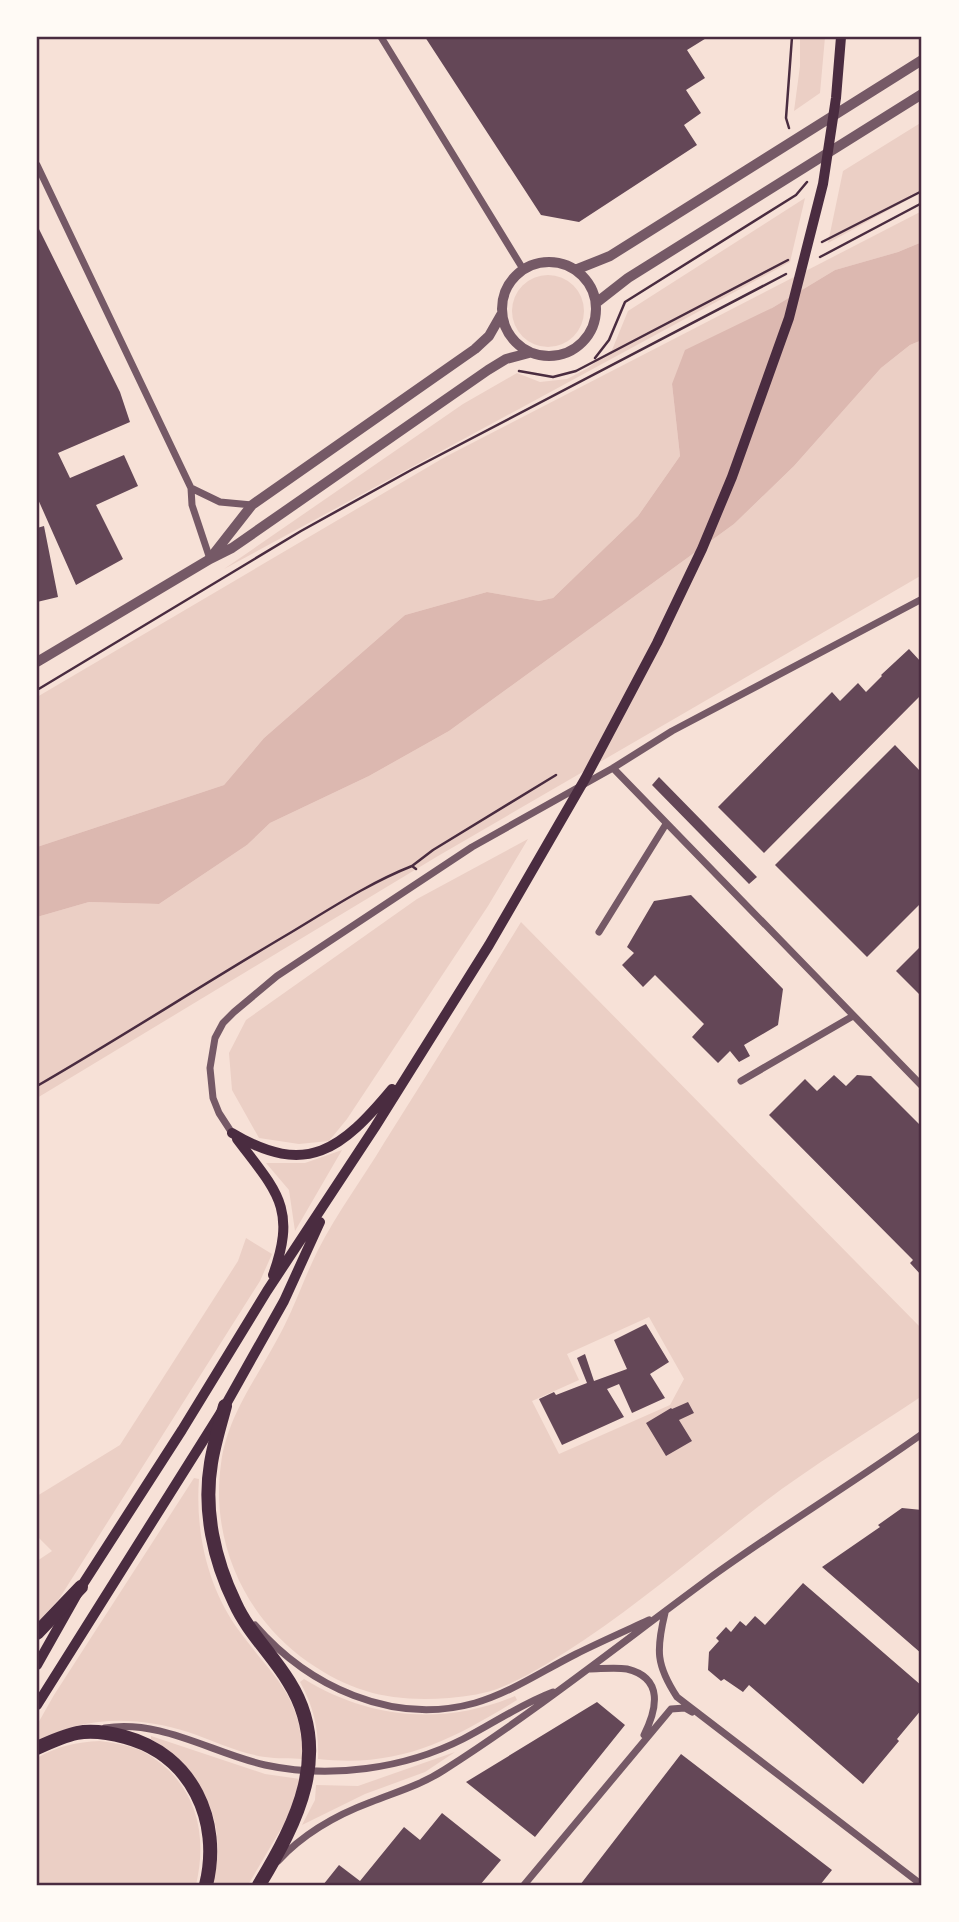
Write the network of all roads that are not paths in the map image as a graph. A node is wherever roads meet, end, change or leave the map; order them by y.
1 (381, 37) edge
2 (841, 37) edge
3 (922, 60) edge
4 (922, 94) edge
5 (37, 165) edge
6 (523, 269) junction
7 (575, 270) junction
8 (596, 303) junction
9 (501, 315) junction
10 (529, 353) junction
11 (191, 488) junction
12 (252, 505) junction
13 (210, 559) junction
14 (922, 599) edge
15 (37, 662) edge
16 (613, 768) junction
17 (666, 824) junction
18 (599, 932) dead end
19 (853, 1016) junction
20 (416, 1061) junction
21 (741, 1081) dead end
22 (922, 1086) edge
23 (232, 1133) junction
24 (334, 1192) junction
25 (267, 1291) junction
26 (225, 1406) junction
27 (921, 1436) edge
28 (225, 1581) junction
29 (81, 1587) junction
30 (665, 1612) junction
31 (37, 1633) edge
32 (37, 1665) edge
33 (587, 1670) junction
34 (560, 1689) junction
35 (37, 1705) edge
36 (702, 1716) junction
37 (80, 1732) junction
38 (641, 1742) junction
39 (37, 1748) edge
40 (260, 1883) edge
41 (205, 1885) edge
42 (524, 1885) edge
43 (922, 1885) edge

1 - 6 street
2 - 20 main road
3 - 7 street
4 - 8 street
5 - 11 street
6 - 7 street
6 - 9 street
7 - 8 street
8 - 10 street
9 - 10 street
9 - 12 street
10 - 13 street
11 - 12 street
11 - 13 street
12 - 13 street
13 - 15 street
14 - 16 street
16 - 17 street
16 - 23 street
17 - 18 street
17 - 19 street
19 - 21 street
19 - 22 street
20 - 23 main road
20 - 24 main road
23 - 25 main road
24 - 25 main road
24 - 26 main road
25 - 29 main road
26 - 28 highway
26 - 35 main road
27 - 30 street
28 - 30 street
28 - 40 highway
29 - 31 highway
29 - 32 main road
30 - 33 street
30 - 36 street
33 - 34 street
33 - 38 street
34 - 37 street
34 - 40 street
36 - 38 street
36 - 43 street
37 - 39 highway
37 - 41 highway
38 - 42 street

